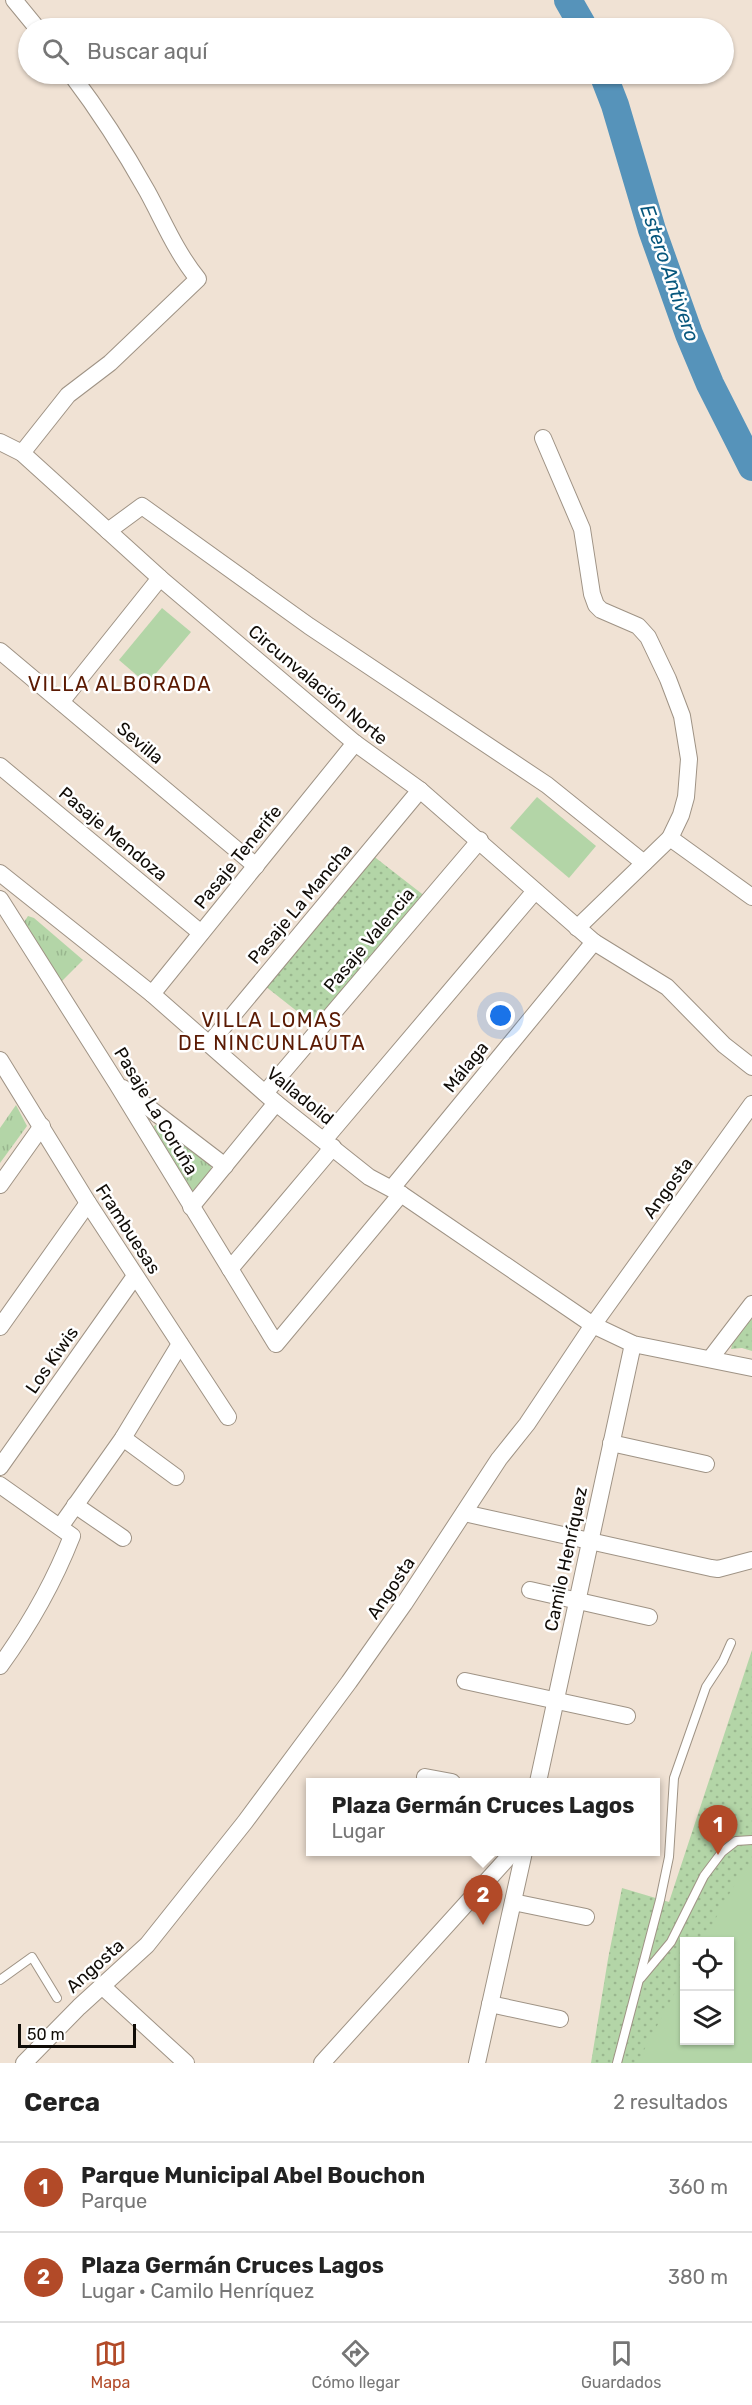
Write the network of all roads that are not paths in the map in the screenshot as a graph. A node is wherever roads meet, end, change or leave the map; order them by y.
1 (14, 0) edge
2 (29, 18) edge
3 (78, 84) edge
4 (543, 438) dead end
5 (0, 442) edge
6 (22, 453) junction
7 (108, 531) junction
8 (160, 578) junction
9 (0, 651) edge
10 (61, 702) junction
11 (354, 743) junction
12 (0, 766) edge
13 (420, 790) junction
14 (670, 838) junction
15 (480, 840) junction
16 (644, 863) junction
17 (256, 866) junction
18 (0, 873) edge
19 (535, 891) junction
20 (752, 897) edge
21 (0, 899) edge
22 (577, 928) junction
23 (201, 933) junction
24 (594, 942) junction
25 (152, 994) junction
26 (209, 1044) junction
27 (0, 1060) edge
28 (752, 1067) edge
29 (117, 1084) junction
30 (271, 1098) junction
31 (752, 1104) edge
32 (42, 1126) junction
33 (328, 1144) junction
34 (225, 1166) junction
35 (1, 1181) edge
36 (396, 1191) junction
37 (88, 1203) junction
38 (191, 1207) junction
39 (230, 1269) junction
40 (135, 1276) junction
41 (752, 1304) edge
42 (593, 1325) junction
43 (0, 1327) edge
44 (180, 1344) junction
45 (276, 1344) joint
46 (633, 1344) junction
47 (710, 1359) junction
48 (752, 1368) edge
49 (228, 1417) dead end
50 (123, 1438) junction
51 (611, 1443) junction
52 (706, 1464) dead end
53 (0, 1467) edge
54 (176, 1476) dead end
55 (2, 1490) edge
56 (75, 1505) junction
57 (464, 1513) junction
58 (66, 1532) junction
59 (123, 1538) dead end
60 (590, 1541) junction
61 (752, 1560) edge
62 (530, 1590) dead end
63 (577, 1601) junction
64 (649, 1617) dead end
65 (731, 1642) dead end
66 (0, 1666) edge
67 (465, 1681) dead end
68 (555, 1701) junction
69 (627, 1716) dead end
70 (425, 1777) dead end
71 (430, 1778) edge
72 (539, 1778) edge
73 (752, 1840) edge
74 (508, 1856) edge
75 (523, 1856) edge
76 (513, 1902) junction
77 (586, 1917) dead end
78 (0, 1980) edge
79 (639, 1981) junction
80 (102, 1986) junction
81 (57, 1998) dead end
82 (490, 2004) junction
83 (560, 2019) dead end
84 (24, 2063) edge
85 (186, 2063) edge
86 (322, 2063) edge
87 (477, 2063) edge
88 (617, 2063) edge

1 - 2 street
3 - 6 street
4 - 14 street
5 - 6 street, Circunvalación Norte
6 - 7 street, Circunvalación Norte
7 - 8 street, Circunvalación Norte
7 - 16 street
8 - 10 street
8 - 11 street, Circunvalación Norte
9 - 10 street, Sevilla
10 - 17 street, Sevilla
11 - 13 street, Circunvalación Norte
11 - 17 street, Pasaje Tenerife
12 - 23 street, Pasaje Mendoza
13 - 15 street, Circunvalación Norte
13 - 26 street, Pasaje La Mancha
14 - 16 street
14 - 20 street
15 - 19 street, Circunvalación Norte
15 - 30 street, Pasaje Valencia
16 - 22 street
17 - 23 street, Pasaje Tenerife
18 - 25 street, Valladolid
19 - 22 street, Circunvalación Norte
19 - 33 street
21 - 29 street, Pasaje La Coruña
22 - 24 street, Circunvalación Norte
23 - 25 street, Pasaje Tenerife
24 - 28 street, Circunvalación Norte
24 - 36 street, Málaga
25 - 26 street, Valladolid
26 - 30 street, Valladolid
27 - 32 street, Frambuesas
29 - 34 street
29 - 38 street, Pasaje La Coruña
30 - 33 street, Valladolid
30 - 34 street, Pasaje Valencia
31 - 42 street, Angosta
32 - 35 street
32 - 37 street, Frambuesas
33 - 36 street, Valladolid
33 - 39 street
34 - 38 street, Pasaje Valencia
36 - 42 street, Valladolid
36 - 45 street, Málaga
37 - 40 street, Frambuesas
37 - 43 street
38 - 39 street, Pasaje La Coruña
39 - 45 street, Pasaje La Coruña
40 - 44 street, Frambuesas
40 - 53 street, Los Kiwis
41 - 47 street
42 - 46 street, Valladolid
42 - 57 street, Angosta
44 - 49 street, Frambuesas
44 - 50 street
46 - 47 street, Valladolid
46 - 51 street, Camilo Henríquez
47 - 48 street, Valladolid
50 - 54 street
50 - 56 street
51 - 52 street
51 - 60 street, Camilo Henríquez
55 - 58 street
56 - 58 street
56 - 59 street
57 - 60 street
57 - 80 street, Angosta
58 - 66 street
60 - 61 street
60 - 63 street, Camilo Henríquez
62 - 63 street
63 - 64 street
63 - 68 street, Camilo Henríquez
65 - 79 lane
67 - 68 street
68 - 69 street
68 - 72 street, Camilo Henríquez
70 - 71 street
73 - 79 lane
74 - 86 street
75 - 76 street
76 - 77 street
76 - 82 street
78 - 81 lane
79 - 88 lane
80 - 84 street, Angosta
80 - 85 street
82 - 83 street
82 - 87 street

